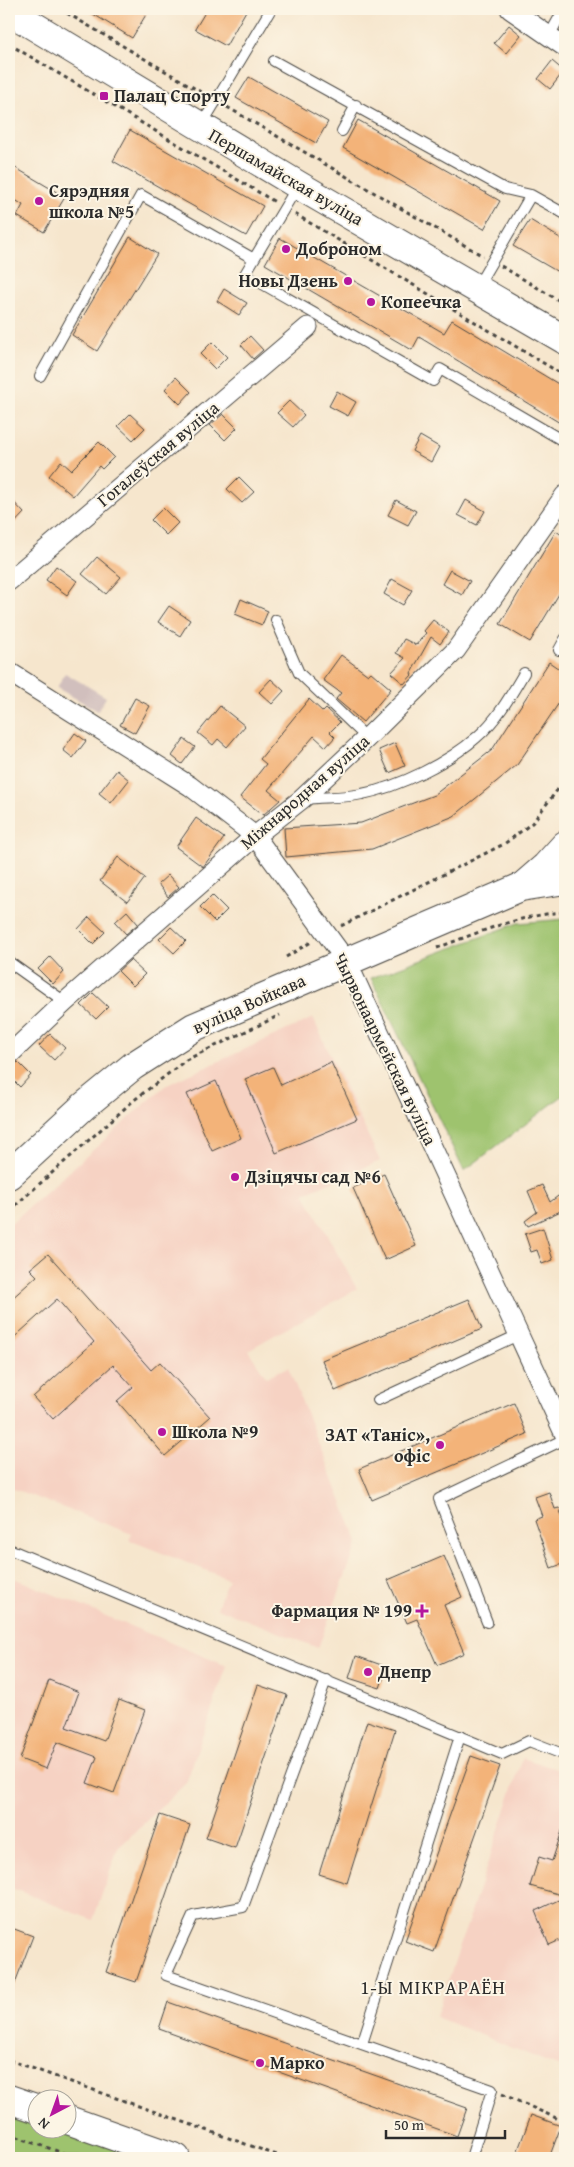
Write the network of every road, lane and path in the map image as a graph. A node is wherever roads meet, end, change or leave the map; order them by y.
1 (60, 9) edge
2 (271, 9) edge
3 (510, 9) edge
4 (564, 9) edge
5 (9, 11) edge
6 (549, 36) junction
7 (9, 44) edge
8 (565, 47) edge
9 (274, 62) dead end
10 (216, 100) junction
11 (356, 106) junction
12 (200, 127) junction
13 (342, 131) dead end
14 (531, 195) junction
15 (291, 196) junction
16 (565, 214) edge
17 (254, 259) junction
18 (492, 261) junction
19 (477, 287) junction
20 (565, 304) edge
21 (308, 327) dead end
22 (565, 340) edge
23 (40, 376) dead end
24 (565, 376) edge
25 (565, 442) edge
26 (565, 497) edge
27 (9, 581) edge
28 (276, 620) dead end
29 (565, 639) edge
30 (558, 650) dead end
31 (9, 672) edge
32 (524, 673) dead end
33 (367, 738) junction
34 (565, 780) edge
35 (302, 799) junction
36 (255, 836) junction
37 (565, 845) edge
38 (565, 880) edge
39 (521, 887) junction
40 (565, 912) edge
41 (326, 933) junction
42 (434, 949) dead end
43 (286, 957) dead end
44 (9, 962) edge
45 (347, 962) junction
46 (65, 1002) junction
47 (289, 1011) dead end
48 (9, 1055) edge
49 (9, 1175) edge
50 (9, 1211) edge
51 (518, 1336) junction
52 (378, 1400) dead end
53 (565, 1435) edge
54 (565, 1439) edge
55 (9, 1549) edge
56 (487, 1622) dead end
57 (326, 1680) junction
58 (460, 1736) junction
59 (565, 1755) edge
60 (362, 2044) junction
61 (9, 2060) edge
62 (492, 2090) junction
63 (9, 2099) edge
64 (28, 2106) edge
65 (565, 2122) edge
66 (78, 2124) edge
67 (9, 2134) edge
68 (77, 2158) edge
69 (176, 2158) edge
70 (285, 2158) edge
71 (471, 2158) edge

1 - 10 path
2 - 10 lane
3 - 6 street
4 - 6 lane
5 - 12 main road, Першамайская вуліца
6 - 8 street
7 - 15 path
9 - 11 lane
10 - 12 lane
10 - 18 path
11 - 13 lane
11 - 14 lane
12 - 15 main road, Першамайская вуліца
14 - 16 lane
14 - 18 lane
15 - 17 lane
15 - 19 main road, Першамайская вуліца
15 - 24 path
17 - 23 lane
17 - 25 lane
18 - 19 lane
18 - 20 path
19 - 22 main road, Першамайская вуліца
21 - 27 street, Гогалеўская вуліца
26 - 33 street, Міжнародная вуліца
28 - 33 lane
29 - 30 lane
31 - 36 street, Чырвонаармейская вуліца
32 - 35 lane
33 - 35 street, Міжнародная вуліца
34 - 41 path
35 - 36 street, Міжнародная вуліца
36 - 41 street, Чырвонаармейская вуліца
36 - 46 street, Міжнародная вуліца
37 - 39 main road, вуліца Войкава
38 - 39 main road, вуліца Войкава
39 - 45 main road, вуліца Войкава
40 - 42 path
41 - 43 path
41 - 45 street, Чырвонаармейская вуліца
44 - 46 lane
45 - 49 main road, вуліца Войкава
45 - 51 street, Чырвонаармейская вуліца
46 - 48 street, Міжнародная вуліца
47 - 50 path
51 - 52 lane
51 - 53 street, Чырвонаармейская вуліца
54 - 56 lane
55 - 57 lane
57 - 58 lane
57 - 60 lane
58 - 59 lane
58 - 60 lane
60 - 62 lane
61 - 70 path
62 - 65 path
62 - 71 lane
63 - 64 main road
66 - 69 main road
67 - 68 path

